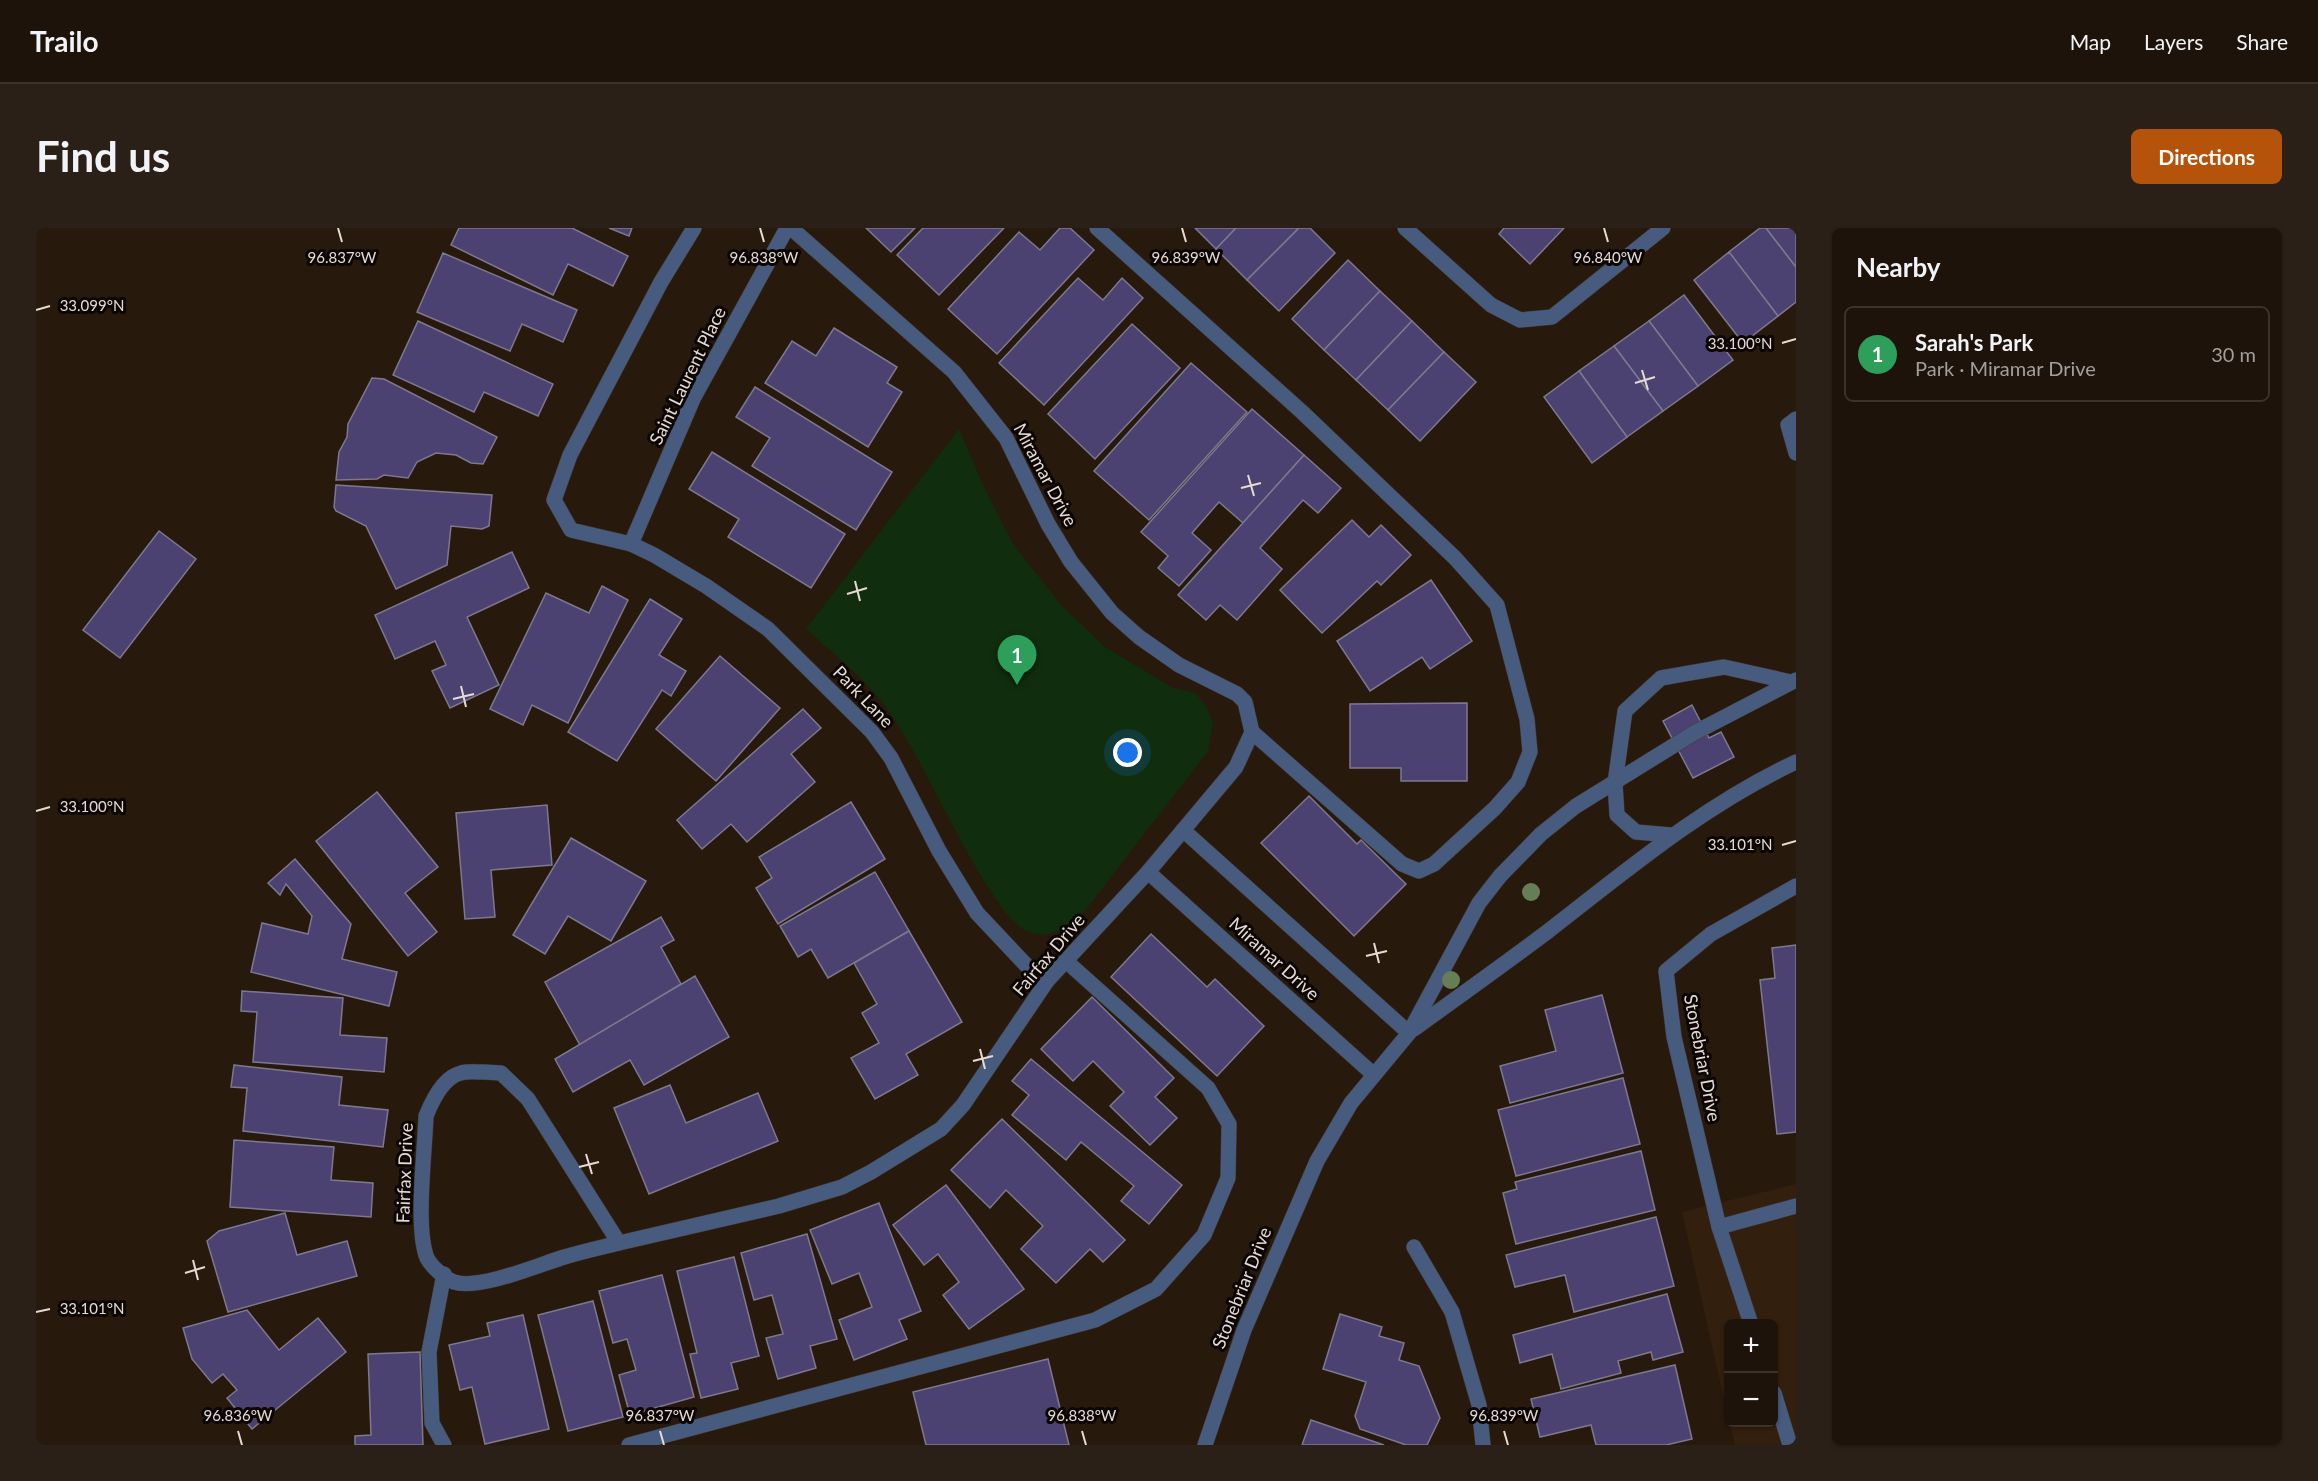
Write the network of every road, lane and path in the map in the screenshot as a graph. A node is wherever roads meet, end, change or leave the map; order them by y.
1 (694, 228) edge
2 (789, 228) edge
3 (1097, 228) edge
4 (1405, 228) edge
5 (1663, 228) edge
6 (1796, 419) edge
7 (1796, 453) edge
8 (631, 544) junction
9 (1793, 681) edge
10 (1252, 732) junction
11 (1796, 762) edge
12 (1615, 783) junction
13 (1183, 830) junction
14 (1671, 835) junction
15 (1148, 872) junction
16 (1796, 886) edge
17 (1065, 961) junction
18 (1047, 981) junction
19 (1409, 1033) junction
20 (1374, 1075) junction
21 (1796, 1206) edge
22 (1719, 1227) junction
23 (619, 1243) junction
24 (1414, 1248) dead end
25 (444, 1274) junction
26 (1750, 1319) edge
27 (1778, 1408) edge
28 (444, 1445) edge
29 (629, 1445) edge
30 (1205, 1445) edge
31 (1483, 1445) edge
32 (1790, 1445) edge

1 - 8 street, Park Lane
2 - 8 street, Saint Laurent Place
2 - 10 street, Miramar Drive
3 - 10 street
4 - 5 street
6 - 7 street
8 - 18 street, Park Lane
9 - 12 street, Stonebriar Drive
9 - 12 street, Stonebriar Drive
10 - 13 street, Fairfax Drive
11 - 14 street, Stonebriar Drive
12 - 14 street, Stonebriar Drive
12 - 19 street, Stonebriar Drive
13 - 15 street, Fairfax Drive
13 - 19 street, Miramar Drive
14 - 19 street, Stonebriar Drive
15 - 17 street, Fairfax Drive
15 - 20 street, Miramar Drive
16 - 22 street, Stonebriar Drive
17 - 18 street, Fairfax Drive
17 - 29 street
18 - 23 street, Fairfax Drive
19 - 20 street, Stonebriar Drive
20 - 30 street, Stonebriar Drive
21 - 22 street
22 - 26 street
23 - 25 street, Fairfax Drive
23 - 25 street, Fairfax Drive
24 - 31 street
25 - 28 street
27 - 32 street

